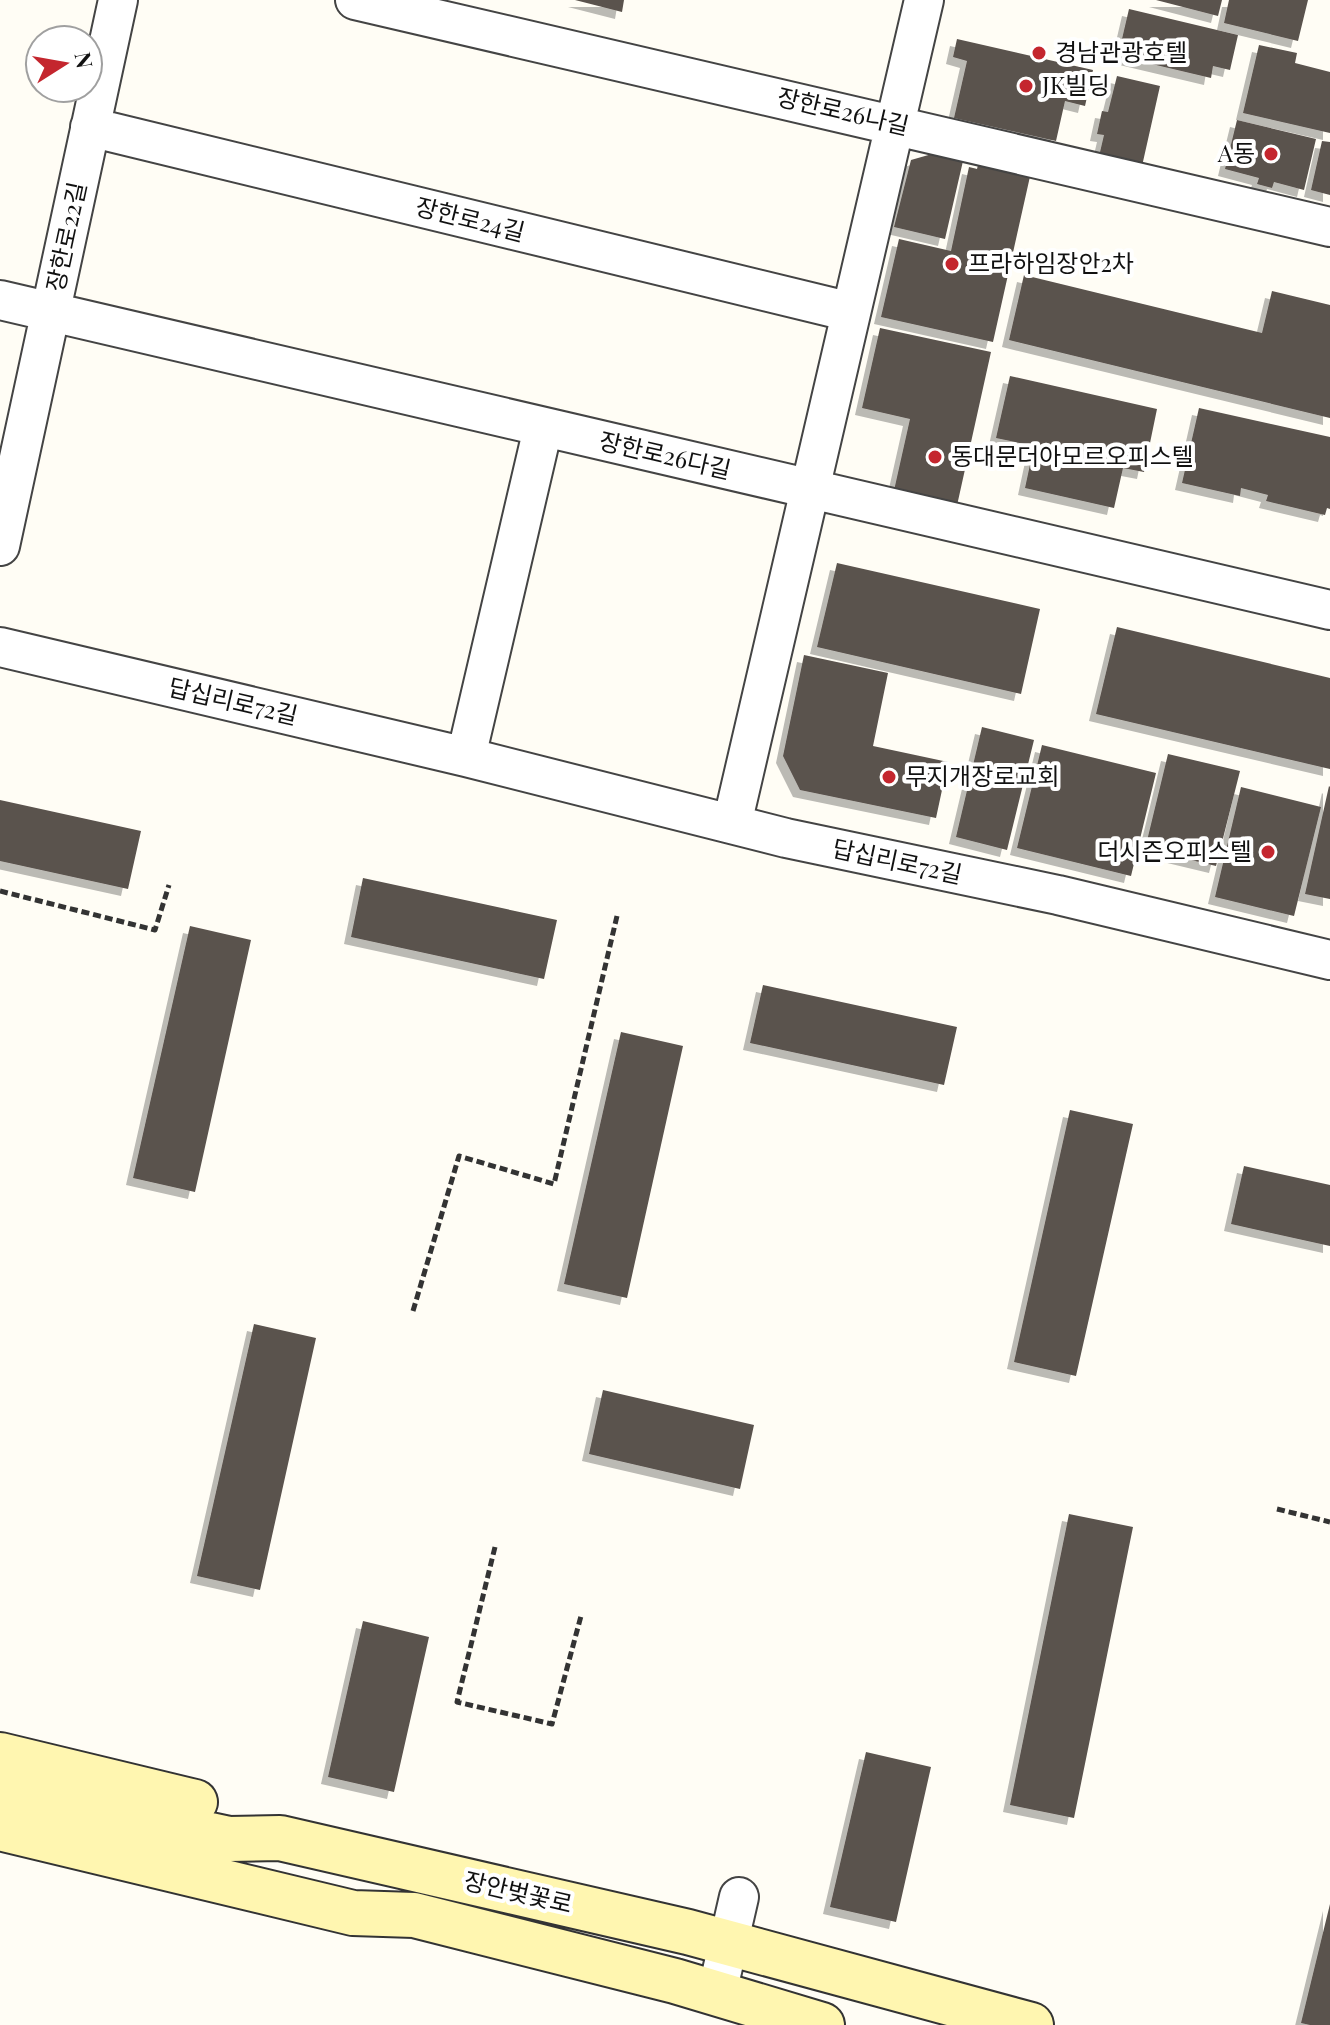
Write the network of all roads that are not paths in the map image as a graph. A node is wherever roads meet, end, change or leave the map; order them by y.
1 (118, 0) edge
2 (355, 0) edge
3 (924, 0) edge
4 (895, 123) junction
5 (90, 127) junction
6 (1330, 227) edge
7 (0, 300) edge
8 (851, 312) junction
9 (52, 313) junction
10 (543, 428) junction
11 (8, 471) edge
12 (810, 490) junction
13 (0, 546) edge
14 (1330, 610) edge
15 (0, 647) edge
16 (466, 757) junction
17 (732, 824) junction
18 (1330, 960) edge
19 (0, 1755) edge
20 (0, 1790) edge
21 (0, 1828) edge
22 (280, 1838) junction
23 (739, 1897) dead end
24 (729, 1943) junction
25 (717, 1993) junction
26 (822, 2025) edge
27 (1031, 2025) edge

1 - 5 street, 장한로22길
2 - 4 street, 장한로26나길
3 - 4 street
4 - 6 street, 장한로26나길
4 - 8 street
5 - 8 street, 장한로24길
5 - 9 street, 장한로22길
7 - 9 street, 장한로26다길
8 - 12 street
9 - 10 street, 장한로26다길
9 - 11 street, 장한로22길
10 - 12 street, 장한로26다길
10 - 16 street
11 - 13 street, 장한로22길
12 - 14 street, 장한로26다길
12 - 17 street
15 - 16 street, 답십리로72길
16 - 17 street, 답십리로72길
17 - 18 street, 답십리로72길
19 - 22 street
20 - 22 street, 장안벚꽃로
21 - 25 street, 장안벚꽃로
22 - 24 street, 장안벚꽃로
23 - 24 street
24 - 25 street
24 - 27 street, 장안벚꽃로
25 - 26 street, 장안벚꽃로

